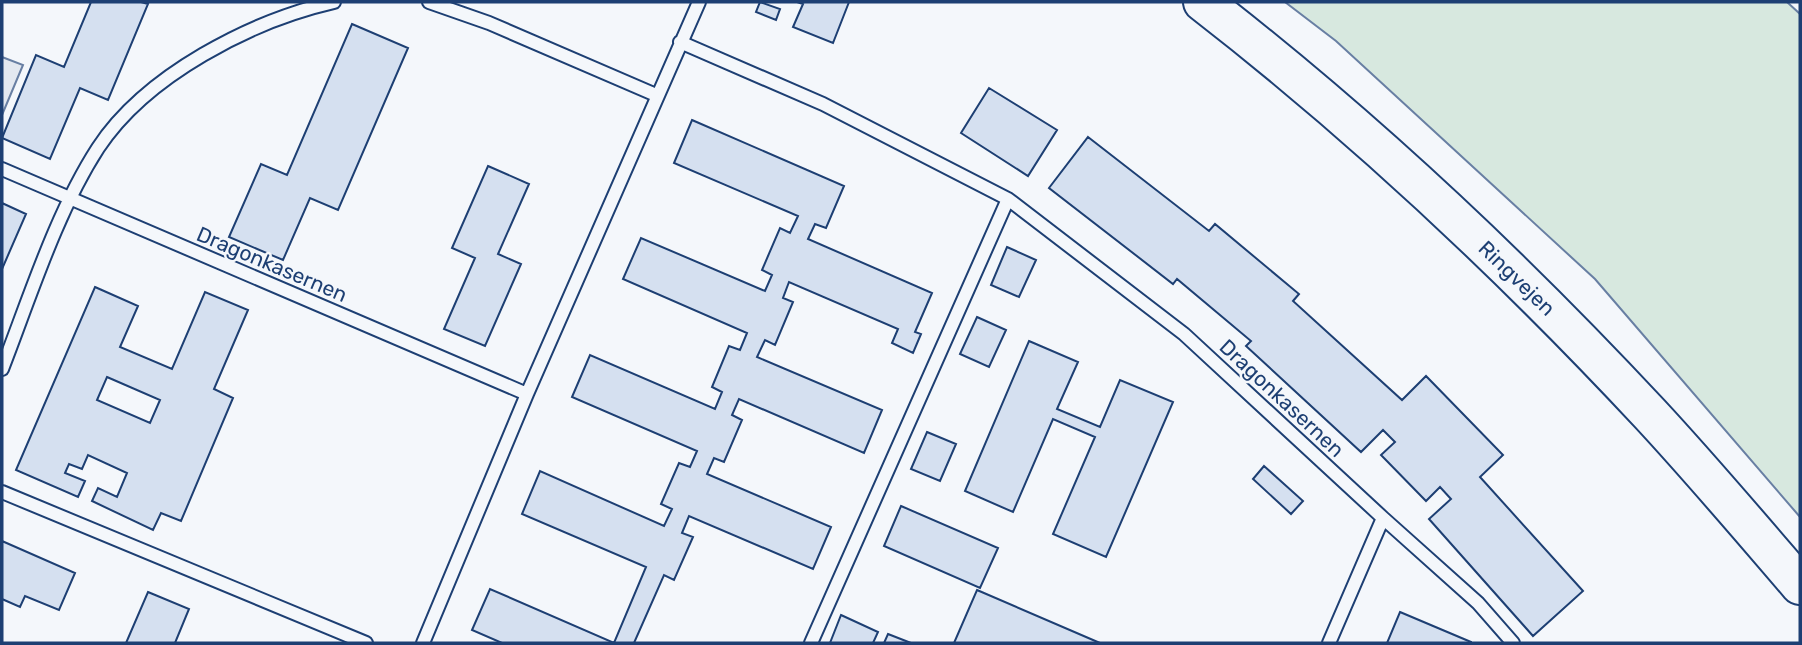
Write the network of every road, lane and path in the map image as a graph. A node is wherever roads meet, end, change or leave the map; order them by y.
1 (334, 2) edge
2 (429, 2) edge
3 (699, 2) edge
4 (1203, 2) edge
5 (680, 42) junction
6 (656, 95) junction
7 (2, 169) edge
8 (69, 199) junction
9 (1008, 199) junction
10 (2, 369) edge
11 (527, 394) junction
12 (2, 492) edge
13 (1383, 519) junction
14 (1800, 585) edge
15 (366, 643) edge
16 (423, 643) edge
17 (811, 643) edge
18 (1329, 643) edge
19 (1513, 643) edge

1 - 8 lane
2 - 6 lane
3 - 5 lane
4 - 14 main road, Ringvejen
5 - 6 lane
5 - 9 lane, Dragonkasernen
6 - 11 lane
7 - 8 lane, Dragonkasernen
8 - 10 lane
8 - 11 lane, Dragonkasernen
9 - 13 lane, Dragonkasernen
9 - 17 lane
11 - 16 lane
12 - 15 lane
13 - 18 lane
13 - 19 lane, Dragonkasernen

